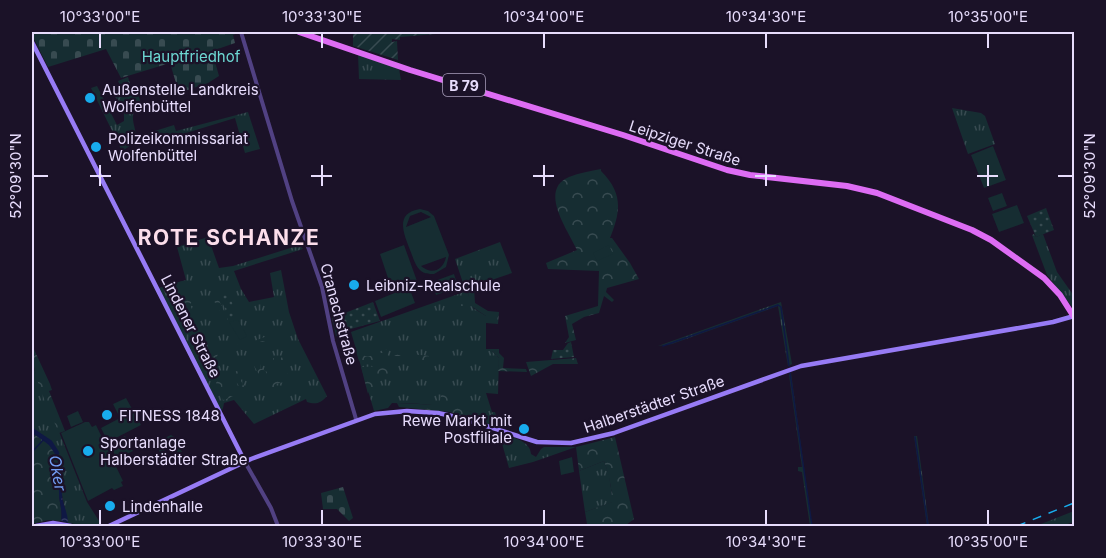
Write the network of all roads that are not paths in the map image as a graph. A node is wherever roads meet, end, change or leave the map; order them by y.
1 (241, 32) edge
2 (299, 32) edge
3 (32, 42) edge
4 (1074, 316) edge
5 (356, 419) junction
6 (245, 462) junction
7 (36, 526) edge
8 (71, 526) edge
9 (109, 526) edge
10 (278, 526) edge

1 - 5 street, Cranachstraße
2 - 4 main road, Leipziger Straße / B 79
3 - 6 main road, Lindener Straße
4 - 5 main road, Halberstädter Straße
5 - 6 main road, Halberstädter Straße
6 - 9 main road, Halberstädter Straße
6 - 10 street
7 - 8 main road

